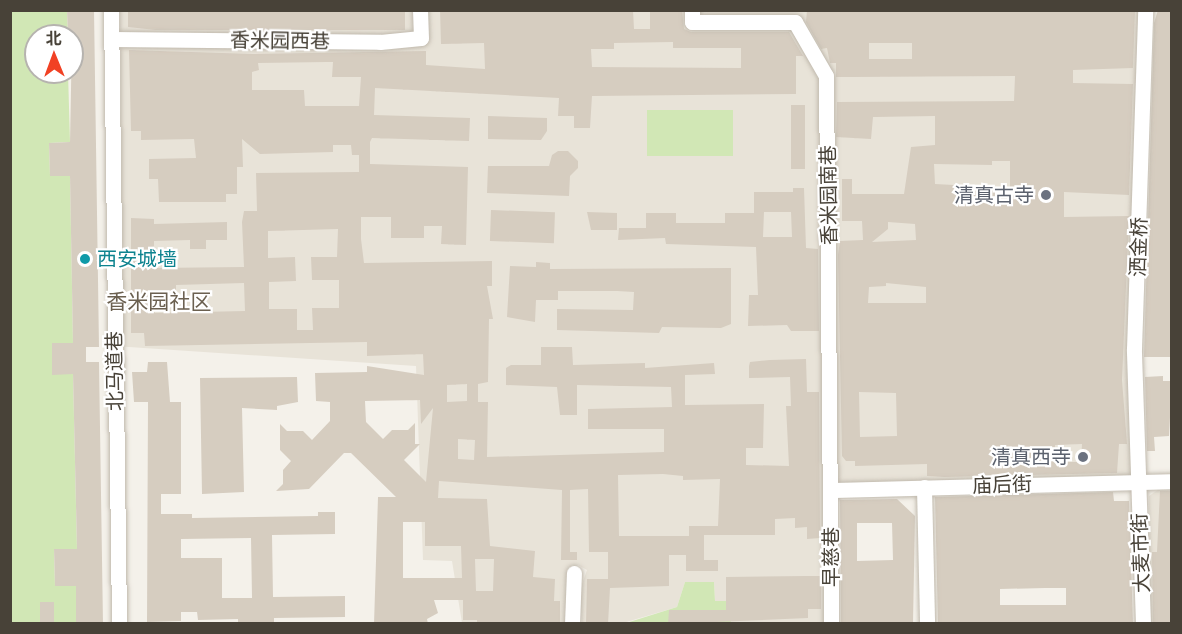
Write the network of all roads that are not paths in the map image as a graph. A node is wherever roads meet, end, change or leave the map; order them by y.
1 (111, 10) edge
2 (420, 10) edge
3 (692, 10) edge
4 (1145, 10) edge
5 (112, 39) junction
6 (1172, 481) edge
7 (1138, 483) junction
8 (924, 488) junction
9 (832, 490) junction
10 (574, 573) dead end
11 (119, 624) edge
12 (572, 624) edge
13 (831, 624) edge
14 (927, 624) edge
15 (1143, 624) edge

1 - 5 street, 北马道巷
2 - 5 street, 香米园西巷
3 - 9 street, 香米园南巷
4 - 7 street, 洒金桥
5 - 11 street, 北马道巷
6 - 7 street, 庙后街
7 - 8 street, 庙后街
7 - 15 street, 大麦市街
8 - 9 street, 庙后街
8 - 14 street
9 - 13 street, 早慈巷
10 - 12 street

